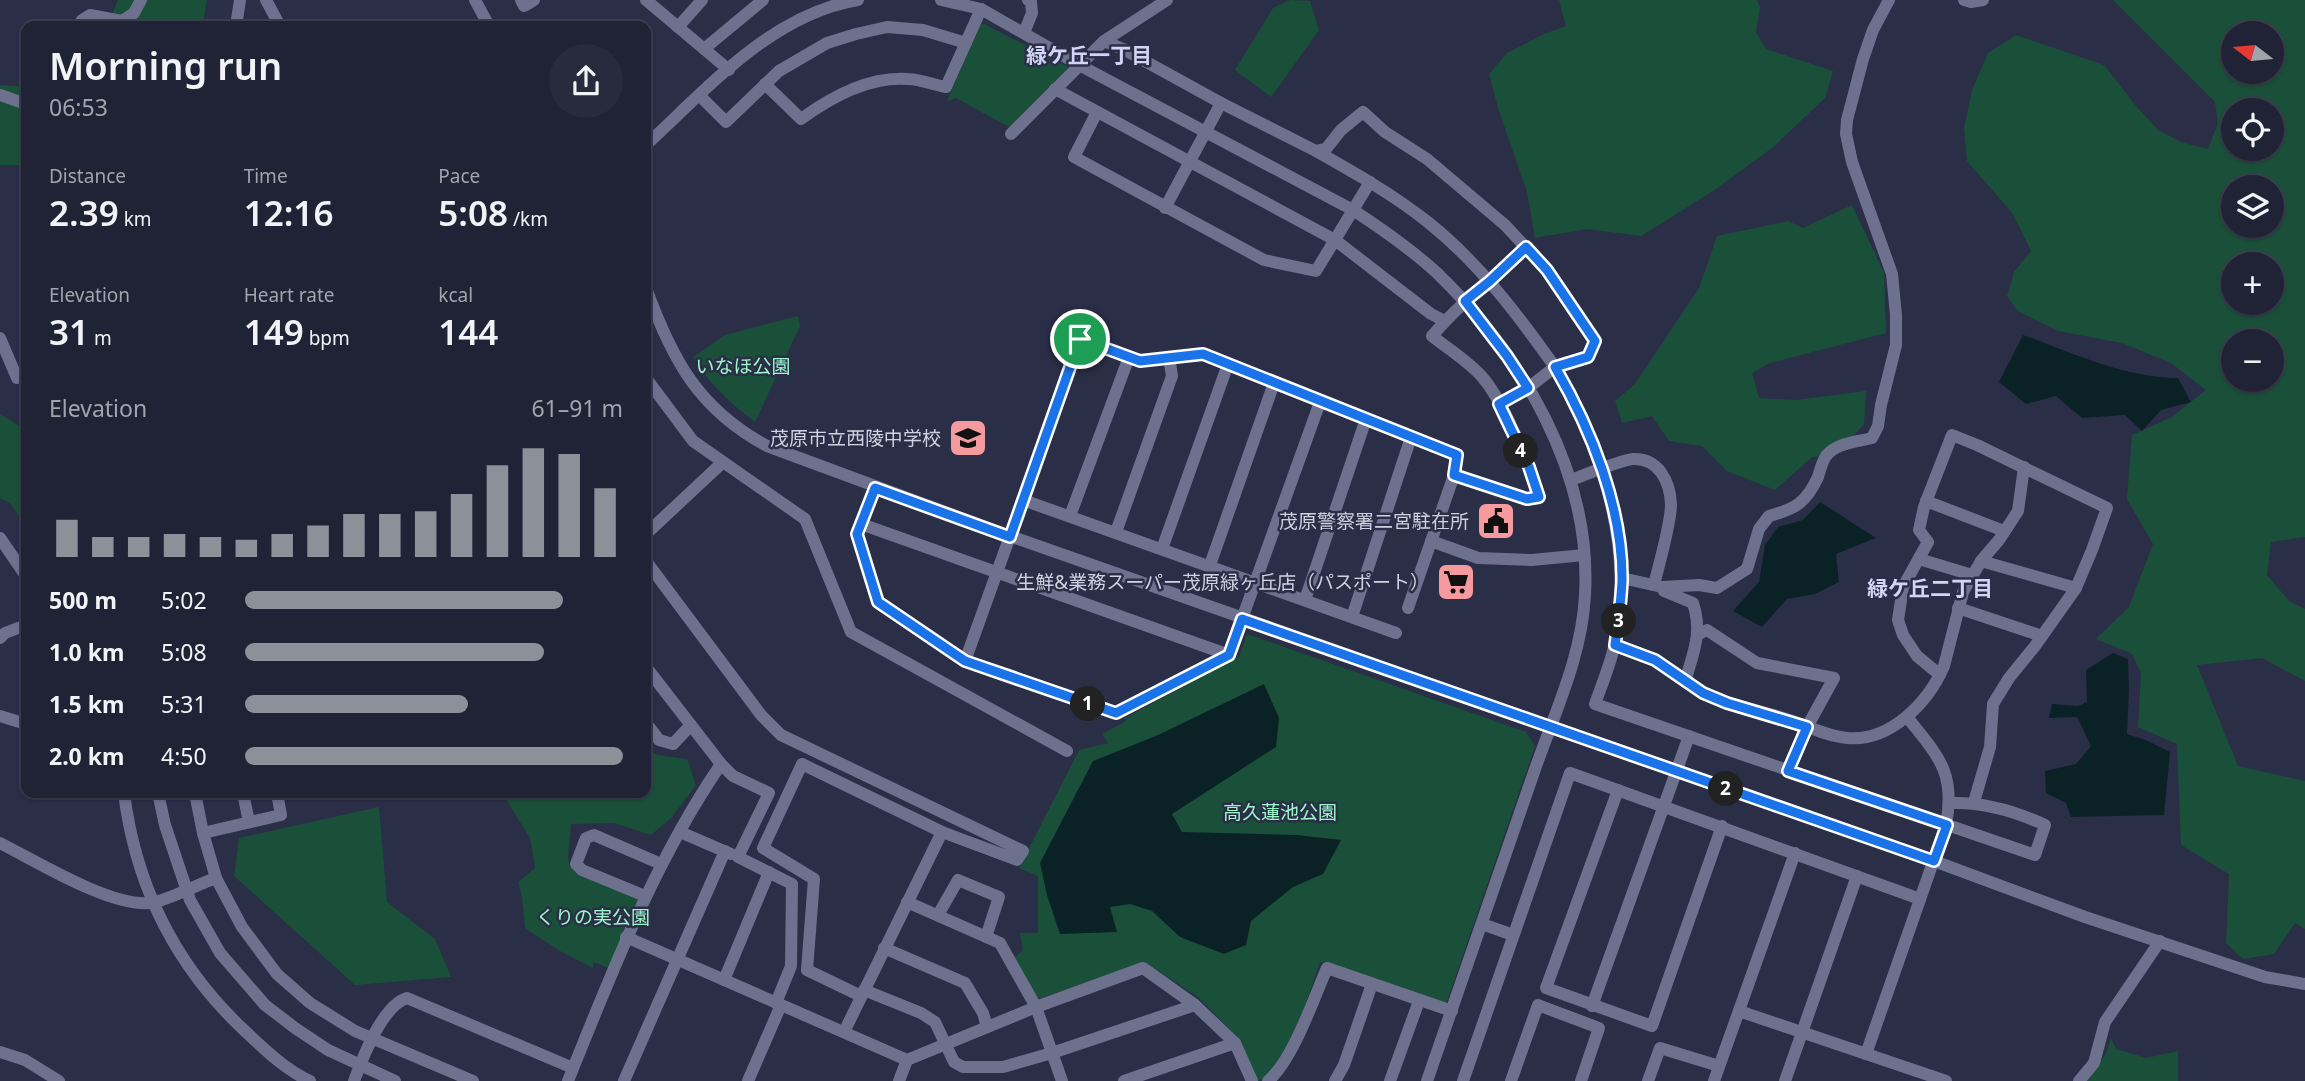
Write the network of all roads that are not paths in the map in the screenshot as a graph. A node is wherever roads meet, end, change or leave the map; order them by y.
1 (141, 0) edge
2 (240, 0) edge
3 (266, 0) edge
4 (475, 0) edge
5 (521, 0) edge
6 (534, 0) edge
7 (646, 0) edge
8 (702, 0) edge
9 (763, 0) edge
10 (859, 0) edge
11 (941, 0) edge
12 (1028, 0) edge
13 (1167, 0) edge
14 (1889, 0) edge
15 (1965, 0) edge
16 (1983, 0) edge
17 (981, 9) junction
18 (82, 21) edge
19 (122, 21) edge
20 (122, 21) edge
21 (237, 21) edge
22 (278, 21) edge
23 (486, 21) edge
24 (678, 27) junction
25 (1024, 33) junction
26 (1104, 41) junction
27 (966, 43) junction
28 (704, 49) junction
29 (1081, 66) junction
30 (729, 70) junction
31 (765, 84) junction
32 (1055, 89) junction
33 (0, 95) edge
34 (700, 96) junction
35 (21, 102) edge
36 (1221, 103) junction
37 (1097, 112) junction
38 (1205, 132) junction
39 (1011, 134) dead end
40 (651, 140) edge
41 (1316, 150) junction
42 (1190, 162) junction
43 (1370, 182) junction
44 (1165, 208) junction
45 (1353, 210) junction
46 (1335, 240) junction
47 (1526, 247) junction
48 (1490, 281) junction
49 (651, 301) edge
50 (1465, 301) junction
51 (1445, 321) junction
52 (0, 338) edge
53 (1129, 356) junction
54 (1168, 357) junction
55 (1228, 364) junction
56 (1555, 367) junction
57 (21, 377) edge
58 (1274, 383) junction
59 (651, 386) edge
60 (1528, 388) junction
61 (1320, 401) junction
62 (1499, 404) junction
63 (1366, 419) junction
64 (1411, 437) junction
65 (723, 462) junction
66 (2024, 467) junction
67 (1602, 470) junction
68 (1454, 475) junction
69 (1571, 480) junction
70 (875, 488) junction
71 (1023, 500) junction
72 (1926, 501) junction
73 (1070, 516) junction
74 (861, 524) junction
75 (651, 529) edge
76 (2004, 531) junction
77 (1116, 532) junction
78 (1010, 537) junction
79 (0, 538) edge
80 (1431, 541) junction
81 (1162, 549) junction
82 (1584, 555) junction
83 (1919, 559) junction
84 (1981, 561) junction
85 (1210, 565) junction
86 (651, 568) edge
87 (21, 569) edge
88 (996, 572) junction
89 (1972, 575) junction
90 (1622, 578) junction
91 (1254, 583) junction
92 (1658, 586) junction
93 (2076, 588) junction
94 (1305, 600) junction
95 (1408, 608) dead end
96 (1958, 608) junction
97 (1352, 617) junction
98 (1242, 619) junction
99 (21, 627) edge
100 (1396, 633) dead end
101 (1697, 635) junction
102 (2042, 636) junction
103 (0, 638) edge
104 (1615, 645) junction
105 (1229, 655) junction
106 (965, 661) junction
107 (651, 673) edge
108 (1940, 675) junction
109 (1685, 682) junction
110 (0, 716) edge
111 (1907, 717) junction
112 (21, 722) edge
113 (691, 725) junction
114 (1550, 727) junction
115 (1807, 727) junction
116 (651, 730) edge
117 (1689, 736) junction
118 (1067, 751) dead end
119 (721, 764) junction
120 (1788, 771) junction
121 (1676, 772) junction
122 (1618, 790) junction
123 (125, 798) edge
124 (159, 798) edge
125 (196, 798) edge
126 (244, 798) edge
127 (278, 798) edge
128 (1973, 802) junction
129 (1951, 803) junction
130 (1664, 807) junction
131 (248, 822) junction
132 (1947, 825) junction
133 (1722, 826) junction
134 (203, 832) junction
135 (680, 832) junction
136 (943, 832) junction
137 (0, 843) edge
138 (725, 851) junction
139 (1795, 853) junction
140 (738, 856) junction
141 (1934, 861) junction
142 (661, 864) junction
143 (769, 872) junction
144 (1857, 876) junction
145 (216, 878) junction
146 (186, 889) junction
147 (645, 896) junction
148 (1920, 899) junction
149 (907, 902) junction
150 (153, 903) junction
151 (937, 915) junction
152 (1482, 924) junction
153 (1513, 935) junction
154 (626, 937) junction
155 (986, 937) junction
156 (2160, 942) junction
157 (884, 948) junction
158 (678, 960) junction
159 (724, 980) junction
160 (1372, 984) junction
161 (2305, 984) edge
162 (863, 993) junction
163 (1419, 1000) junction
164 (778, 1004) junction
165 (1195, 1005) junction
166 (1592, 1006) junction
167 (1036, 1007) junction
168 (1452, 1011) junction
169 (1739, 1011) junction
170 (987, 1027) junction
171 (844, 1032) junction
172 (1801, 1032) junction
173 (371, 1038) junction
174 (1235, 1043) junction
175 (945, 1045) junction
176 (0, 1052) edge
177 (1052, 1053) junction
178 (1866, 1054) junction
179 (906, 1060) junction
180 (360, 1066) junction
181 (1719, 1066) junction
182 (573, 1068) junction
183 (59, 1081) edge
184 (310, 1081) edge
185 (354, 1081) edge
186 (395, 1081) edge
187 (473, 1081) edge
188 (568, 1081) edge
189 (625, 1081) edge
190 (748, 1081) edge
191 (900, 1081) edge
192 (1062, 1081) edge
193 (1124, 1081) edge
194 (1252, 1081) edge
195 (1268, 1081) edge
196 (1335, 1081) edge
197 (1390, 1081) edge
198 (1427, 1081) edge
199 (1463, 1081) edge
200 (1511, 1081) edge
201 (1581, 1081) edge
202 (1648, 1081) edge
203 (1714, 1081) edge
204 (1785, 1081) edge
205 (1946, 1081) edge
206 (2079, 1081) edge

1 - 20 street
2 - 21 street
3 - 22 street
4 - 23 street
5 - 6 street
7 - 24 street
8 - 24 street
9 - 28 street
10 - 30 street
11 - 17 street
12 - 25 street
13 - 26 street
14 - 92 street
15 - 16 street
17 - 25 street
17 - 27 street
18 - 19 street
24 - 28 street
25 - 29 street
26 - 29 street
26 - 36 street
27 - 31 street
27 - 31 street
28 - 30 street
29 - 32 street
29 - 38 street
30 - 34 street
31 - 34 street
32 - 37 street
32 - 39 street
33 - 35 street
34 - 40 street
36 - 38 street
36 - 41 street
37 - 42 street
37 - 44 street
38 - 42 street
38 - 45 street
41 - 43 street
41 - 47 street
42 - 44 street
42 - 46 street
43 - 45 street
43 - 48 street
44 - 46 street
45 - 46 street
45 - 50 street
46 - 51 street
47 - 48 street
47 - 56 street
48 - 50 street
48 - 56 street
49 - 70 street
50 - 51 street
50 - 60 street
51 - 62 street
52 - 57 street
53 - 54 street
53 - 71 street
53 - 73 street
54 - 55 street
54 - 77 street
55 - 58 street
55 - 81 street
56 - 60 street
56 - 67 street
58 - 61 street
58 - 85 street
59 - 65 street
60 - 62 street
60 - 69 street
61 - 63 street
61 - 91 street
62 - 68 street
63 - 64 street
63 - 94 street
64 - 68 street
64 - 97 street
65 - 75 street
65 - 118 street
66 - 72 street
66 - 76 street
66 - 93 street
67 - 69 street
67 - 90 street
67 - 92 street
68 - 80 street
69 - 82 street
70 - 74 street
70 - 78 street
71 - 73 street
71 - 78 street
72 - 76 street
72 - 83 street
73 - 77 street
74 - 88 street
74 - 106 street
76 - 84 street
77 - 81 street
78 - 88 street
78 - 98 street
79 - 87 street
80 - 82 street
80 - 95 street
81 - 85 street
82 - 114 street
83 - 89 street
83 - 108 street
84 - 89 street
84 - 93 street
85 - 91 street
86 - 136 street
88 - 105 street
88 - 106 street
89 - 96 street
90 - 92 street
90 - 104 street
91 - 94 street
91 - 98 street
92 - 101 street
93 - 102 street
94 - 97 street
96 - 102 street
96 - 108 street
97 - 100 street
98 - 105 street
98 - 114 street
99 - 103 street
101 - 109 street
101 - 115 street
102 - 128 street
104 - 109 street
104 - 117 street
105 - 106 street
107 - 113 street
108 - 111 street
109 - 115 street
110 - 112 street
111 - 115 street
111 - 129 street
113 - 116 street
113 - 119 street
114 - 121 street
114 - 152 street
115 - 120 street
117 - 120 street
117 - 121 street
119 - 135 street
119 - 140 street
120 - 132 street
121 - 130 street
121 - 141 street
122 - 130 street
122 - 153 street
122 - 166 street
123 - 150 street
124 - 146 street
125 - 134 street
126 - 131 street
127 - 131 street
128 - 129 street
128 - 132 street
129 - 132 street
130 - 133 street
130 - 166 street
131 - 134 street
132 - 141 street
133 - 139 street
133 - 166 street
134 - 145 street
135 - 138 street
135 - 142 street
136 - 149 street
136 - 162 street
137 - 150 street
138 - 140 street
138 - 158 street
139 - 144 street
139 - 169 street
140 - 143 street
141 - 148 street
141 - 156 street
142 - 147 street
142 - 147 street
143 - 159 street
143 - 164 street
144 - 148 street
144 - 172 street
145 - 146 street
145 - 173 street
146 - 150 street
146 - 180 street
147 - 154 street
148 - 178 street
149 - 151 street
149 - 157 street
150 - 184 street
151 - 155 street
151 - 155 street
152 - 153 street
152 - 168 street
153 - 199 street
154 - 158 street
154 - 182 street
155 - 167 street
156 - 161 street
156 - 206 street
157 - 162 street
157 - 170 street
158 - 159 street
158 - 189 street
159 - 164 street
160 - 163 street
160 - 195 street
160 - 196 street
162 - 171 street
162 - 175 street
163 - 168 street
163 - 197 street
164 - 171 street
164 - 190 street
165 - 167 street
165 - 174 street
165 - 177 street
167 - 170 street
167 - 177 street
168 - 198 street
169 - 172 street
169 - 181 street
170 - 175 street
171 - 179 street
172 - 178 street
172 - 204 street
173 - 180 street
173 - 182 street
173 - 187 street
174 - 193 street
174 - 194 street
175 - 177 street
175 - 179 street
176 - 183 street
177 - 192 street
178 - 205 street
179 - 191 street
180 - 185 street
180 - 186 street
181 - 202 street
181 - 203 street
182 - 188 street
200 - 201 street

